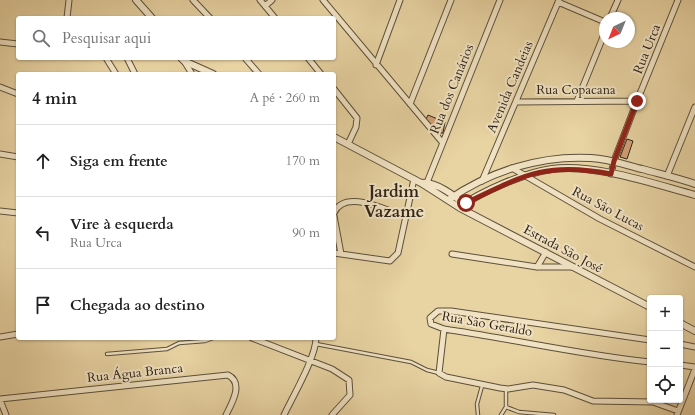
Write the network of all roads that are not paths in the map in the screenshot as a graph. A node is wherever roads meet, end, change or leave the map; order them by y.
1 (68, 0) edge
2 (136, 0) edge
3 (193, 0) edge
4 (260, 0) edge
5 (272, 0) edge
6 (323, 0) edge
7 (400, 0) edge
8 (451, 0) edge
9 (500, 0) edge
10 (618, 0) edge
11 (678, 0) edge
12 (558, 1) edge
13 (265, 6) junction
14 (613, 12) edge
15 (67, 16) edge
16 (150, 16) edge
17 (208, 16) edge
18 (273, 16) edge
19 (599, 19) edge
20 (0, 42) edge
21 (16, 44) edge
22 (599, 47) edge
23 (107, 60) edge
24 (128, 60) edge
25 (182, 60) edge
26 (247, 60) edge
27 (310, 60) edge
28 (376, 65) junction
29 (115, 72) edge
30 (135, 72) edge
31 (191, 72) edge
32 (209, 72) edge
33 (257, 72) edge
34 (320, 72) edge
35 (0, 87) edge
36 (336, 92) edge
37 (16, 93) edge
38 (577, 101) junction
39 (637, 101) junction
40 (516, 102) junction
41 (410, 104) junction
42 (695, 107) edge
43 (336, 138) edge
44 (442, 142) junction
45 (348, 144) junction
46 (0, 154) edge
47 (16, 157) edge
48 (614, 161) junction
49 (512, 168) junction
50 (611, 174) junction
51 (524, 176) junction
52 (667, 176) junction
53 (414, 179) junction
54 (481, 182) junction
55 (425, 184) junction
56 (695, 184) edge
57 (695, 195) edge
58 (450, 199) junction
59 (463, 207) junction
60 (0, 211) edge
61 (16, 213) edge
62 (336, 213) edge
63 (405, 216) junction
64 (336, 226) edge
65 (546, 252) junction
66 (336, 253) edge
67 (341, 254) junction
68 (452, 254) dead end
69 (574, 266) junction
70 (537, 267) junction
71 (695, 267) edge
72 (647, 305) edge
73 (683, 325) edge
74 (444, 329) junction
75 (695, 331) edge
76 (16, 334) edge
77 (0, 337) edge
78 (208, 340) edge
79 (257, 340) edge
80 (647, 340) edge
81 (316, 343) edge
82 (683, 345) edge
83 (695, 347) edge
84 (106, 354) dead end
85 (310, 361) junction
86 (647, 362) edge
87 (683, 366) edge
88 (695, 368) edge
89 (439, 373) junction
90 (482, 386) junction
91 (506, 388) junction
92 (0, 399) edge
93 (506, 407) junction
94 (678, 413) edge
95 (6, 415) edge
96 (226, 415) edge
97 (284, 415) edge
98 (332, 415) edge
99 (478, 415) edge
100 (501, 415) edge
101 (554, 415) edge

1 - 15 street
2 - 16 street
3 - 17 street
4 - 13 street
5 - 13 street
6 - 28 street
7 - 28 street
8 - 41 street
9 - 44 street, Rua dos Canários
10 - 14 street
11 - 39 street, Rua Urca
12 - 19 street
12 - 40 street, Avenida Candeias
13 - 18 street
20 - 21 street
22 - 38 street
23 - 29 street
24 - 30 street
25 - 31 street
25 - 32 street
26 - 33 street
27 - 34 street
28 - 41 street
35 - 37 street
36 - 45 street
38 - 39 street, Rua Copacana
38 - 40 street, Rua Copacana
39 - 48 street, Rua Urca
40 - 54 street, Avenida Candeias
41 - 44 street
42 - 52 street
43 - 45 street, Estrada São José
44 - 55 street, Rua dos Canários
45 - 53 street, Estrada São José
46 - 47 street
48 - 49 street
48 - 50 street, Rua Urca
48 - 52 street
49 - 51 street, Rua São Lucas
49 - 54 street
50 - 51 street
50 - 57 street
51 - 59 street
51 - 71 street, Rua São Lucas
52 - 56 street
53 - 55 street, Estrada São José
53 - 63 street
54 - 58 street
55 - 58 street, Estrada São José
58 - 59 street, Estrada São José
59 - 65 street, Estrada São José
60 - 61 street
62 - 63 street
63 - 67 street
64 - 67 street
65 - 69 street, Estrada São José
65 - 70 street
66 - 67 street
68 - 70 street
69 - 70 street
69 - 72 street, Estrada São José
73 - 75 street
74 - 80 street, Rua São Geraldo
74 - 86 street, Rua São Geraldo
74 - 89 street
76 - 77 street
78 - 84 lane
79 - 85 street
81 - 85 street
81 - 89 lane
82 - 83 street
85 - 97 street
85 - 98 street
87 - 88 street
88 - 94 street
89 - 90 street
90 - 91 street
90 - 99 lane
91 - 93 lane
91 - 94 street
92 - 95 street
92 - 96 street, Rua Água Branca
93 - 100 lane
93 - 101 lane

